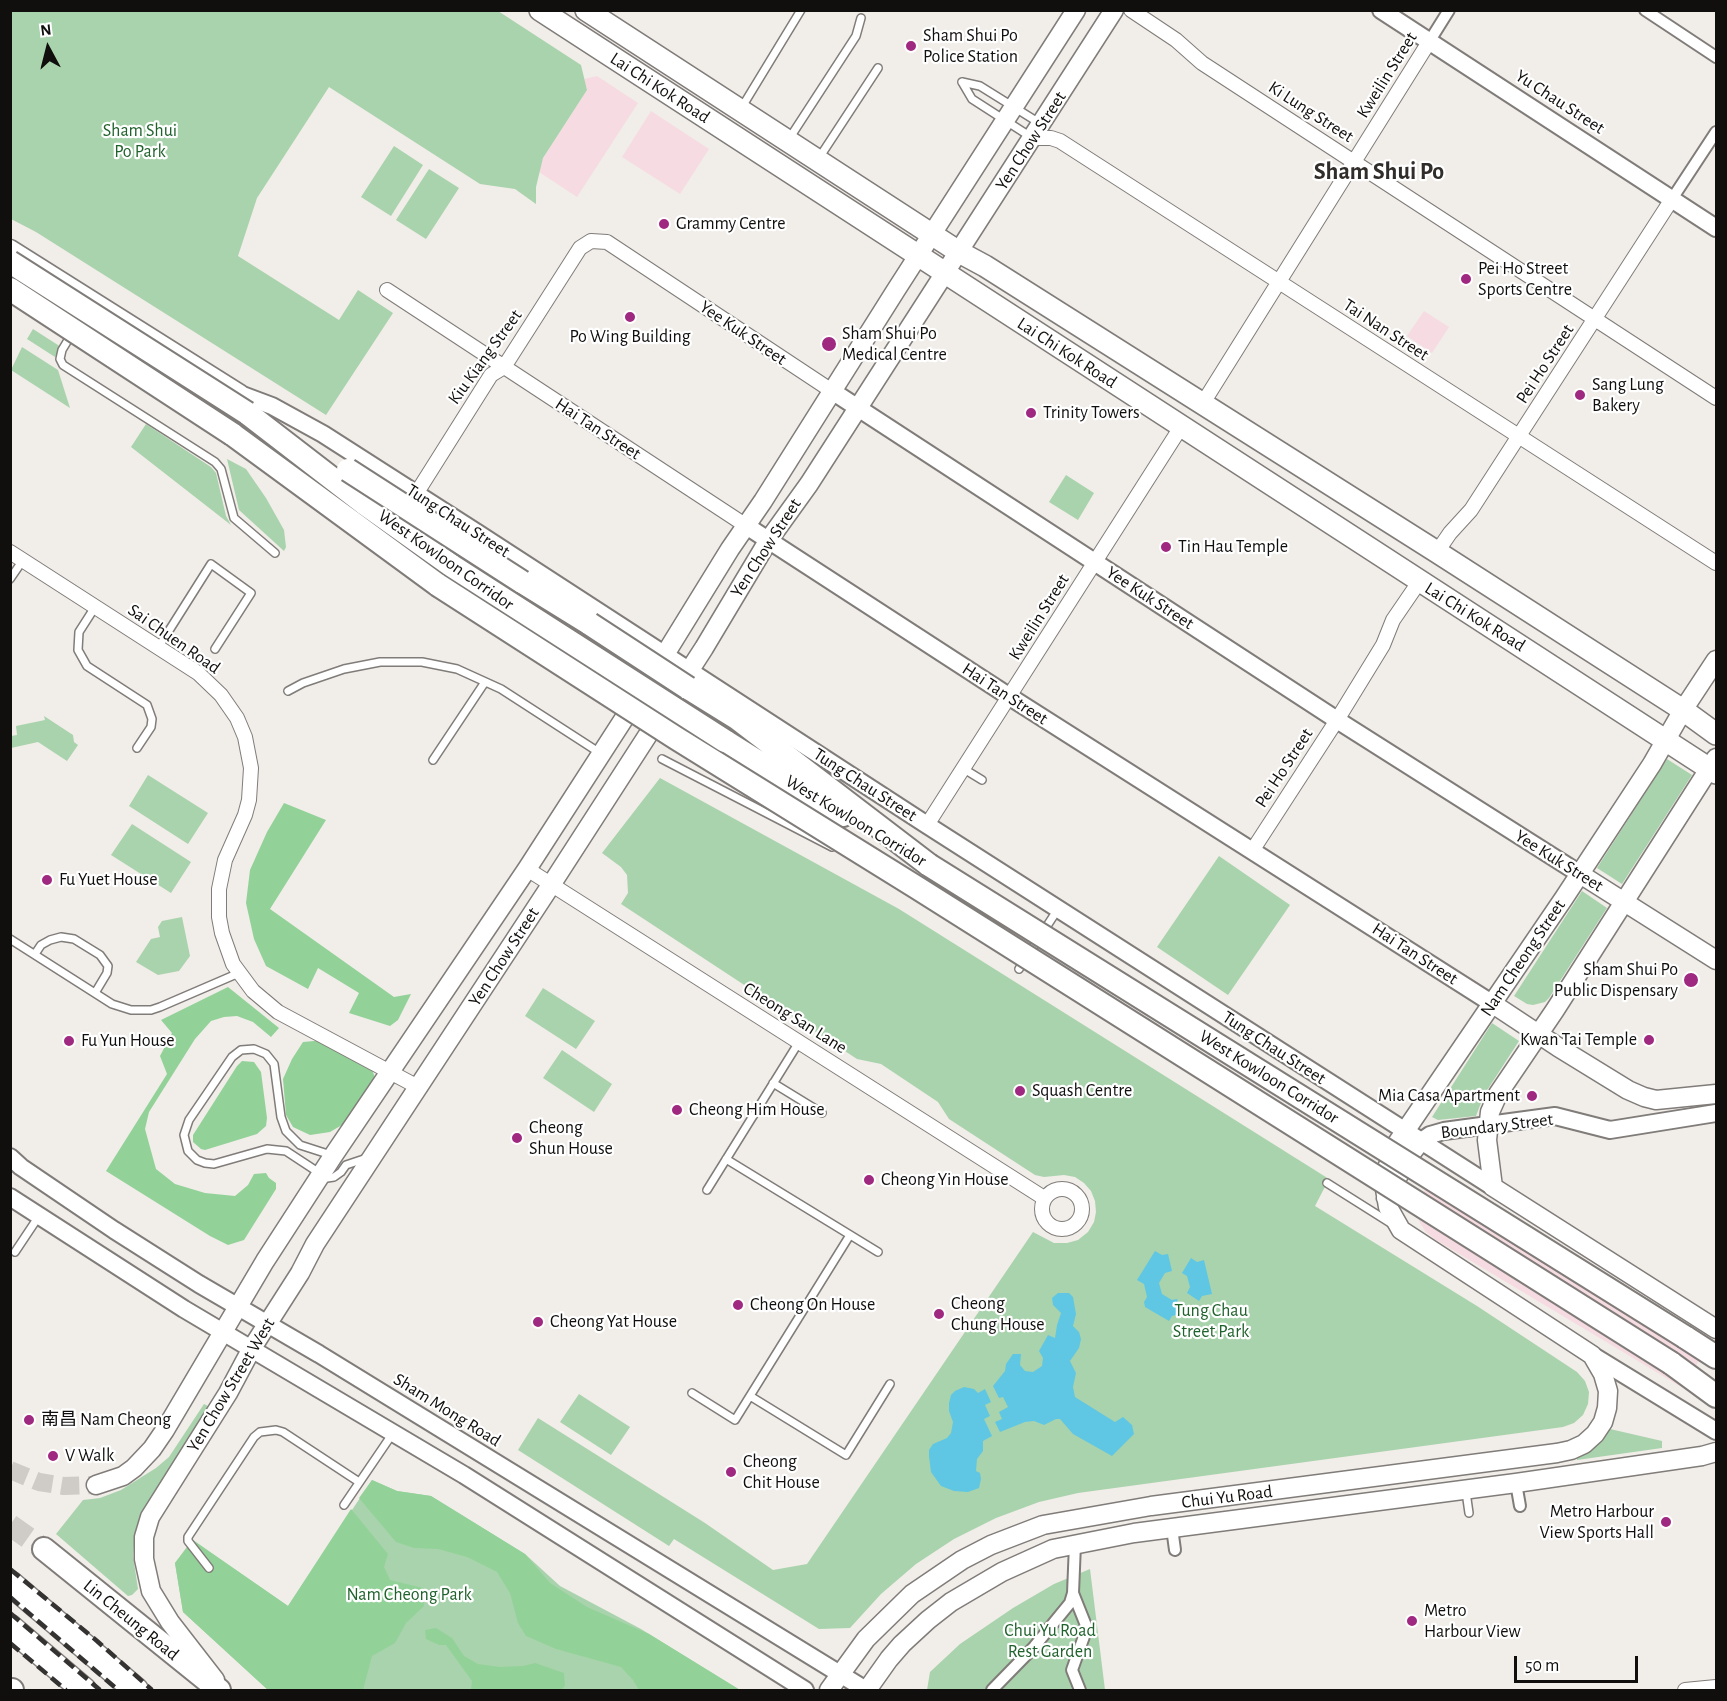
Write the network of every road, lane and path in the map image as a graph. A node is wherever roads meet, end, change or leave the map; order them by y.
1 (540, 10) edge
2 (586, 10) edge
3 (801, 10) edge
4 (1076, 10) edge
5 (1114, 10) edge
6 (1131, 10) edge
7 (1381, 10) edge
8 (1449, 10) edge
9 (1645, 10) edge
10 (861, 18) dead end
11 (1430, 42) junction
12 (1716, 57) edge
13 (878, 68) dead end
14 (740, 109) junction
15 (1010, 114) junction
16 (1037, 131) junction
17 (1716, 132) edge
18 (788, 140) junction
19 (818, 160) junction
20 (1355, 162) junction
21 (1672, 199) junction
22 (1716, 228) edge
23 (932, 234) junction
24 (585, 243) joint
25 (10, 249) edge
26 (959, 252) junction
27 (917, 257) junction
28 (10, 262) edge
29 (945, 274) junction
30 (1279, 283) junction
31 (10, 289) edge
32 (387, 290) dead end
33 (92, 301) junction
34 (422, 314) junction
35 (1595, 320) junction
36 (414, 326) dead end
37 (504, 367) junction
38 (832, 391) junction
39 (1716, 398) edge
40 (1203, 403) junction
41 (858, 408) junction
42 (239, 420) junction
43 (1181, 427) junction
44 (1519, 436) junction
45 (416, 494) junction
46 (745, 525) junction
47 (479, 534) junction
48 (768, 541) junction
49 (10, 552) edge
50 (275, 552) dead end
51 (465, 552) dead end
52 (1437, 552) junction
53 (23, 560) junction
54 (1096, 562) junction
55 (1716, 563) edge
56 (10, 579) edge
57 (1419, 582) junction
58 (95, 607) junction
59 (158, 648) junction
60 (215, 649) dead end
61 (664, 655) junction
62 (1716, 660) edge
63 (688, 670) junction
64 (485, 681) junction
65 (288, 691) dead end
66 (1010, 697) junction
67 (1683, 710) junction
68 (1337, 720) junction
69 (1716, 734) edge
70 (1666, 740) junction
71 (137, 748) dead end
72 (600, 753) junction
73 (662, 759) dead end
74 (433, 760) dead end
75 (1714, 767) edge
76 (964, 769) junction
77 (982, 780) dead end
78 (927, 825) junction
79 (1252, 850) junction
80 (929, 865) junction
81 (526, 870) junction
82 (1580, 874) junction
83 (551, 885) junction
84 (916, 886) junction
85 (1624, 902) junction
86 (1058, 909) junction
87 (10, 939) edge
88 (35, 954) junction
89 (1716, 960) edge
90 (1019, 969) dead end
91 (239, 974) junction
92 (94, 993) junction
93 (1493, 1004) junction
94 (1538, 1034) junction
95 (799, 1042) junction
96 (390, 1072) junction
97 (773, 1083) junction
98 (418, 1087) junction
99 (1716, 1094) edge
100 (822, 1113) dead end
101 (1716, 1113) edge
102 (1488, 1126) junction
103 (1413, 1137) junction
104 (333, 1156) junction
105 (10, 1157) edge
106 (372, 1157) junction
107 (726, 1159) junction
108 (322, 1176) junction
109 (1327, 1183) dead end
110 (1493, 1187) junction
111 (707, 1190) dead end
112 (1044, 1198) dead end
113 (12, 1201) edge
114 (39, 1215) junction
115 (1401, 1230) junction
116 (850, 1235) junction
117 (15, 1252) dead end
118 (878, 1252) dead end
119 (237, 1306) junction
120 (267, 1323) junction
121 (1716, 1329) edge
122 (223, 1331) junction
123 (252, 1348) junction
124 (1592, 1355) junction
125 (1716, 1357) edge
126 (890, 1384) dead end
127 (692, 1393) dead end
128 (750, 1396) junction
129 (1716, 1396) edge
130 (1716, 1431) edge
131 (393, 1433) junction
132 (1716, 1452) edge
133 (359, 1482) junction
134 (1516, 1483) junction
135 (96, 1485) tunnel mouth
136 (1466, 1489) junction
137 (344, 1504) dead end
138 (1520, 1506) dead end
139 (1469, 1513) dead end
140 (1172, 1528) junction
141 (1075, 1544) junction
142 (44, 1550) tunnel mouth
143 (1175, 1550) dead end
144 (209, 1568) dead end
145 (10, 1583) edge
146 (1073, 1593) junction
147 (10, 1627) edge
148 (839, 1675) junction
149 (1708, 1689) edge
150 (84, 1690) edge
151 (136, 1690) edge
152 (221, 1690) edge
153 (805, 1690) edge
154 (829, 1690) edge
155 (866, 1690) edge
156 (992, 1690) edge
157 (1080, 1690) edge
158 (1685, 1690) edge

1 - 27 main road, Lai Chi Kok Road
2 - 14 main road, Lai Chi Kok Road
3 - 14 lane
4 - 15 main road, Yen Chow Street
5 - 16 main road, Yen Chow Street
6 - 20 street, Ki Lung Street
7 - 11 street, Yu Chau Street
8 - 11 street, Kweilin Street
9 - 12 street
10 - 18 lane
11 - 20 street, Kweilin Street
11 - 21 street, Yu Chau Street
13 - 19 lane
14 - 18 main road, Lai Chi Kok Road
15 - 15 lane
15 - 16 lane
15 - 16 lane
15 - 23 main road, Yen Chow Street
16 - 26 main road, Yen Chow Street
16 - 30 street, Tai Nan Street
17 - 21 street, Pei Ho Street
18 - 19 main road, Lai Chi Kok Road
19 - 23 main road, Lai Chi Kok Road
20 - 30 street, Kweilin Street
20 - 35 street, Ki Lung Street
21 - 22 street, Yu Chau Street
21 - 35 street, Pei Ho Street
23 - 26 main road, Lai Chi Kok Road
23 - 27 main road, Yen Chow Street
24 - 37 street, Kiu Kiang Street
24 - 38 street, Yee Kuk Street
25 - 33 main road, Tung Chau Street
26 - 29 main road, Yen Chow Street
26 - 40 main road, Lai Chi Kok Road
27 - 29 main road, Lai Chi Kok Road
27 - 38 main road, Yen Chow Street
28 - 42 highway, West Kowloon Corridor, bridge
29 - 41 main road, Yen Chow Street
29 - 43 main road, Lai Chi Kok Road
30 - 40 street, Kweilin Street
30 - 44 street, Tai Nan Street
31 - 42 highway, West Kowloon Corridor, bridge
32 - 34 street, Hai Tan Street
33 - 42 main road, Tung Chau Street
33 - 50 lane
34 - 36 street
34 - 37 street, Hai Tan Street
35 - 39 street, Ki Lung Street
35 - 44 street, Pei Ho Street
37 - 45 street, Kiu Kiang Street
37 - 46 street, Hai Tan Street
38 - 41 street, Yee Kuk Street
38 - 46 main road, Yen Chow Street
40 - 52 main road, Lai Chi Kok Road
41 - 48 main road, Yen Chow Street
41 - 54 street, Yee Kuk Street
42 - 45 street, Tung Chau Street
42 - 80 highway, West Kowloon Corridor, bridge
42 - 80 highway, bridge
42 - 84 highway, West Kowloon Corridor, bridge
43 - 54 street, Kweilin Street
43 - 57 main road, Lai Chi Kok Road
44 - 52 street, Pei Ho Street
44 - 55 street, Tai Nan Street
45 - 47 street, Tung Chau Street
46 - 48 street, Hai Tan Street
46 - 61 main road, Yen Chow Street
47 - 51 lane
47 - 61 street, Tung Chau Street
48 - 63 main road, Yen Chow Street
48 - 66 street, Hai Tan Street
49 - 53 street, Sai Chuen Road
52 - 67 main road, Lai Chi Kok Road
53 - 56 lane
53 - 58 street, Sai Chuen Road
54 - 66 street, Kweilin Street
54 - 68 street, Yee Kuk Street
57 - 68 street, Pei Ho Street
57 - 70 main road, Lai Chi Kok Road
58 - 59 street, Sai Chuen Road
58 - 71 lane
59 - 60 lane
59 - 91 street, Sai Chuen Road
61 - 63 street, Tung Chau Street
61 - 72 main road, Yen Chow Street
62 - 67 main road, Nam Cheong Street
63 - 78 street, Tung Chau Street
63 - 83 main road, Yen Chow Street
64 - 65 lane
64 - 72 lane
64 - 74 lane
66 - 76 street, Kweilin Street
66 - 79 street, Hai Tan Street
67 - 69 main road, Lai Chi Kok Road
67 - 70 main road, Nam Cheong Street
68 - 79 street, Pei Ho Street
68 - 82 street, Yee Kuk Street
70 - 75 main road, Lai Chi Kok Road
70 - 82 main road, Nam Cheong Street
72 - 81 main road, Yen Chow Street
73 - 84 lane, bridge
75 - 85 main road
76 - 77 lane
76 - 78 street, Kweilin Street
78 - 86 street, Tung Chau Street
79 - 93 street, Hai Tan Street
80 - 125 highway, West Kowloon Corridor, bridge
81 - 83 street, Cheong San Lane
81 - 96 main road, Yen Chow Street
82 - 85 main road, Yee Kuk Street
82 - 93 main road, Nam Cheong Street
83 - 95 street, Cheong San Lane
83 - 98 main road, Yen Chow Street
84 - 129 highway, West Kowloon Corridor, bridge
85 - 89 main road, Yee Kuk Street
85 - 94 main road
86 - 90 lane
86 - 103 street, Tung Chau Street
87 - 88 lane
88 - 92 lane
88 - 92 lane
91 - 92 lane
91 - 96 street, Sai Chuen Road
93 - 94 main road, Hai Tan Street
93 - 103 main road, Nam Cheong Street
94 - 99 main road, Hai Tan Street
94 - 102 main road
95 - 97 lane
95 - 112 street, Cheong San Lane
96 - 98 street, Sai Chuen Road
96 - 104 main road, Yen Chow Street West
97 - 100 lane
97 - 107 lane
98 - 106 main road, Yen Chow Street West
101 - 102 street, Boundary Street
102 - 103 street, Boundary Street
102 - 110 main road
103 - 110 street, Tung Chau Street
103 - 115 main road, Nam Cheong Street
104 - 108 main road, Yen Chow Street West
104 - 108 lane
105 - 119 street, Sham Mong Road
106 - 108 lane
106 - 120 main road, Yen Chow Street West
107 - 111 lane
107 - 116 lane
108 - 119 main road, Yen Chow Street West
109 - 115 lane
110 - 121 main road, Tung Chau Street
113 - 114 street
114 - 117 lane
114 - 122 street
115 - 124 main road
116 - 118 lane
116 - 128 lane
119 - 120 street, Sham Mong Road
119 - 122 main road, Yen Chow Street West
120 - 123 main road, Yen Chow Street West
120 - 148 street, Sham Mong Road
122 - 123 street
122 - 135 main road, Yen Chow Street West
123 - 131 street
123 - 152 main road, Yen Chow Street West
124 - 130 street
124 - 148 main road, Chui Yu Road
126 - 128 lane
127 - 128 lane
131 - 133 lane
131 - 153 street
132 - 134 main road, Chui Yu Road
133 - 137 lane
133 - 144 lane
134 - 136 main road, Chui Yu Road
134 - 138 street
136 - 139 lane
136 - 140 main road, Chui Yu Road
140 - 141 main road, Chui Yu Road
140 - 143 street
141 - 146 street
141 - 155 main road, Chui Yu Road
142 - 152 highway, Lin Cheung Road
145 - 151 highway
146 - 156 street
146 - 157 street
147 - 150 highway
148 - 154 main road, Chui Yu Road
148 - 155 street, Sham Mong Road
149 - 158 street

